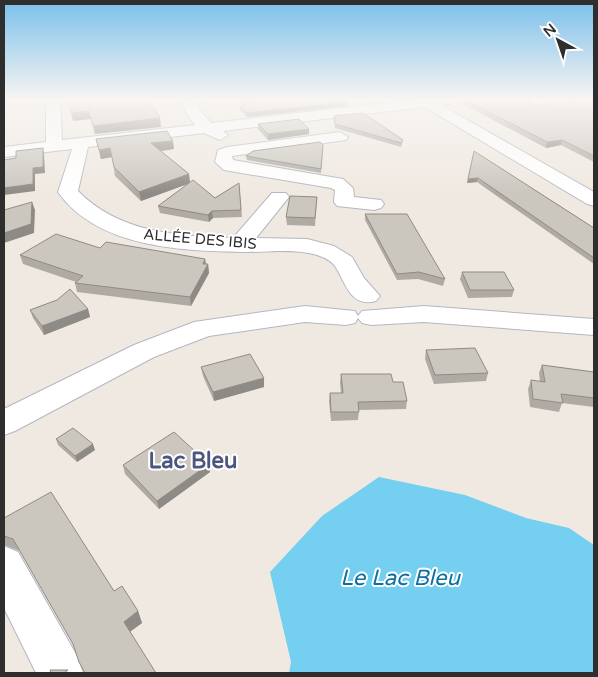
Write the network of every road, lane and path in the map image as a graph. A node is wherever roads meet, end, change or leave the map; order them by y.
1 (54, 131) edge
2 (184, 131) edge
3 (210, 131) edge
4 (475, 131) edge
5 (340, 137) dead end
6 (80, 143) junction
7 (54, 146) junction
8 (260, 146) junction
9 (4, 152) edge
10 (279, 197) dead end
11 (594, 200) edge
12 (374, 204) dead end
13 (239, 245) junction
14 (357, 301) junction
15 (594, 326) edge
16 (4, 423) edge
17 (4, 565) edge
18 (60, 673) edge

1 - 7 street
2 - 6 street
3 - 8 street
4 - 11 street
5 - 8 street
6 - 7 street
6 - 13 street, ALLÉE DES IBIS
7 - 9 street
8 - 12 street
10 - 13 street
13 - 14 street, ALLÉE DES IBIS
14 - 15 street
14 - 16 street
17 - 18 street

